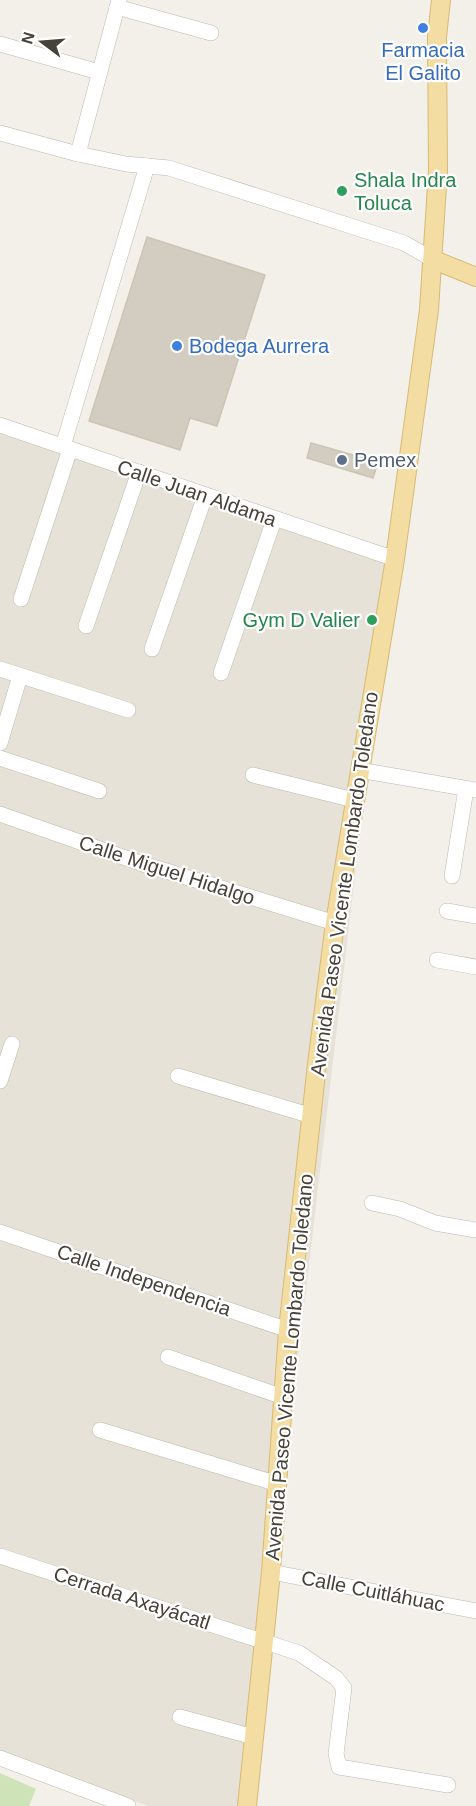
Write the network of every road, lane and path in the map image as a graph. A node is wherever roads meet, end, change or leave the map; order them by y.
1 (441, 0) edge
2 (118, 3) edge
3 (211, 33) dead end
4 (0, 44) edge
5 (99, 72) junction
6 (0, 133) edge
7 (78, 154) junction
8 (147, 166) junction
9 (434, 260) junction
10 (476, 277) edge
11 (1, 430) edge
12 (67, 447) junction
13 (139, 472) junction
14 (205, 496) junction
15 (274, 520) junction
16 (395, 559) junction
17 (21, 599) dead end
18 (86, 626) dead end
19 (152, 649) dead end
20 (0, 669) edge
21 (220, 673) dead end
22 (20, 676) junction
23 (128, 711) dead end
24 (0, 743) edge
25 (0, 758) edge
26 (359, 770) junction
27 (253, 775) dead end
28 (471, 790) edge
29 (99, 791) dead end
30 (354, 800) junction
31 (0, 814) edge
32 (452, 876) dead end
33 (447, 911) dead end
34 (476, 916) edge
35 (335, 923) junction
36 (437, 960) dead end
37 (476, 967) edge
38 (12, 1044) dead end
39 (178, 1076) dead end
40 (0, 1081) edge
41 (312, 1116) junction
42 (372, 1203) dead end
43 (476, 1230) edge
44 (0, 1232) edge
45 (288, 1330) junction
46 (168, 1357) dead end
47 (283, 1397) junction
48 (100, 1430) dead end
49 (278, 1484) junction
50 (0, 1556) edge
51 (271, 1572) junction
52 (476, 1611) edge
53 (264, 1640) junction
54 (180, 1717) dead end
55 (254, 1737) junction
56 (0, 1758) edge
57 (448, 1785) dead end
58 (128, 1806) edge
59 (247, 1806) edge

1 - 9 main road, Avenida Paseo Vicente Lombardo Toledano
2 - 3 street
2 - 5 street
4 - 5 street
5 - 7 street
6 - 7 street
7 - 8 street
8 - 9 street
8 - 12 street
9 - 10 main road
9 - 16 main road, Avenida Paseo Vicente Lombardo Toledano
11 - 12 street, Calle Juan Aldama
12 - 13 street, Calle Juan Aldama
12 - 17 street
13 - 14 street, Calle Juan Aldama
13 - 18 street
14 - 15 street, Calle Juan Aldama
14 - 19 street
15 - 16 street, Calle Juan Aldama
15 - 21 street
16 - 26 main road, Avenida Paseo Vicente Lombardo Toledano
20 - 22 street
22 - 23 street
22 - 24 street
25 - 29 street
26 - 28 street
26 - 30 main road, Avenida Paseo Vicente Lombardo Toledano
27 - 30 street
28 - 32 street
30 - 35 main road, Avenida Paseo Vicente Lombardo Toledano
31 - 35 street, Calle Miguel Hidalgo
33 - 34 street
35 - 41 main road, Avenida Paseo Vicente Lombardo Toledano
36 - 37 street
38 - 40 street
39 - 41 street
41 - 45 main road, Avenida Paseo Vicente Lombardo Toledano
42 - 43 street
44 - 45 street, Calle Independencia
45 - 47 main road, Avenida Paseo Vicente Lombardo Toledano
46 - 47 street
47 - 49 main road, Avenida Paseo Vicente Lombardo Toledano
48 - 49 street
49 - 51 main road, Avenida Paseo Vicente Lombardo Toledano
50 - 53 street, Cerrada Axayácatl
51 - 52 street, Calle Cuitláhuac
51 - 53 main road, Avenida Paseo Vicente Lombardo Toledano
53 - 55 main road, Avenida Paseo Vicente Lombardo Toledano
53 - 57 street, Cerrada Axayácatl
54 - 55 street
55 - 59 main road, Avenida Paseo Vicente Lombardo Toledano
56 - 58 street

